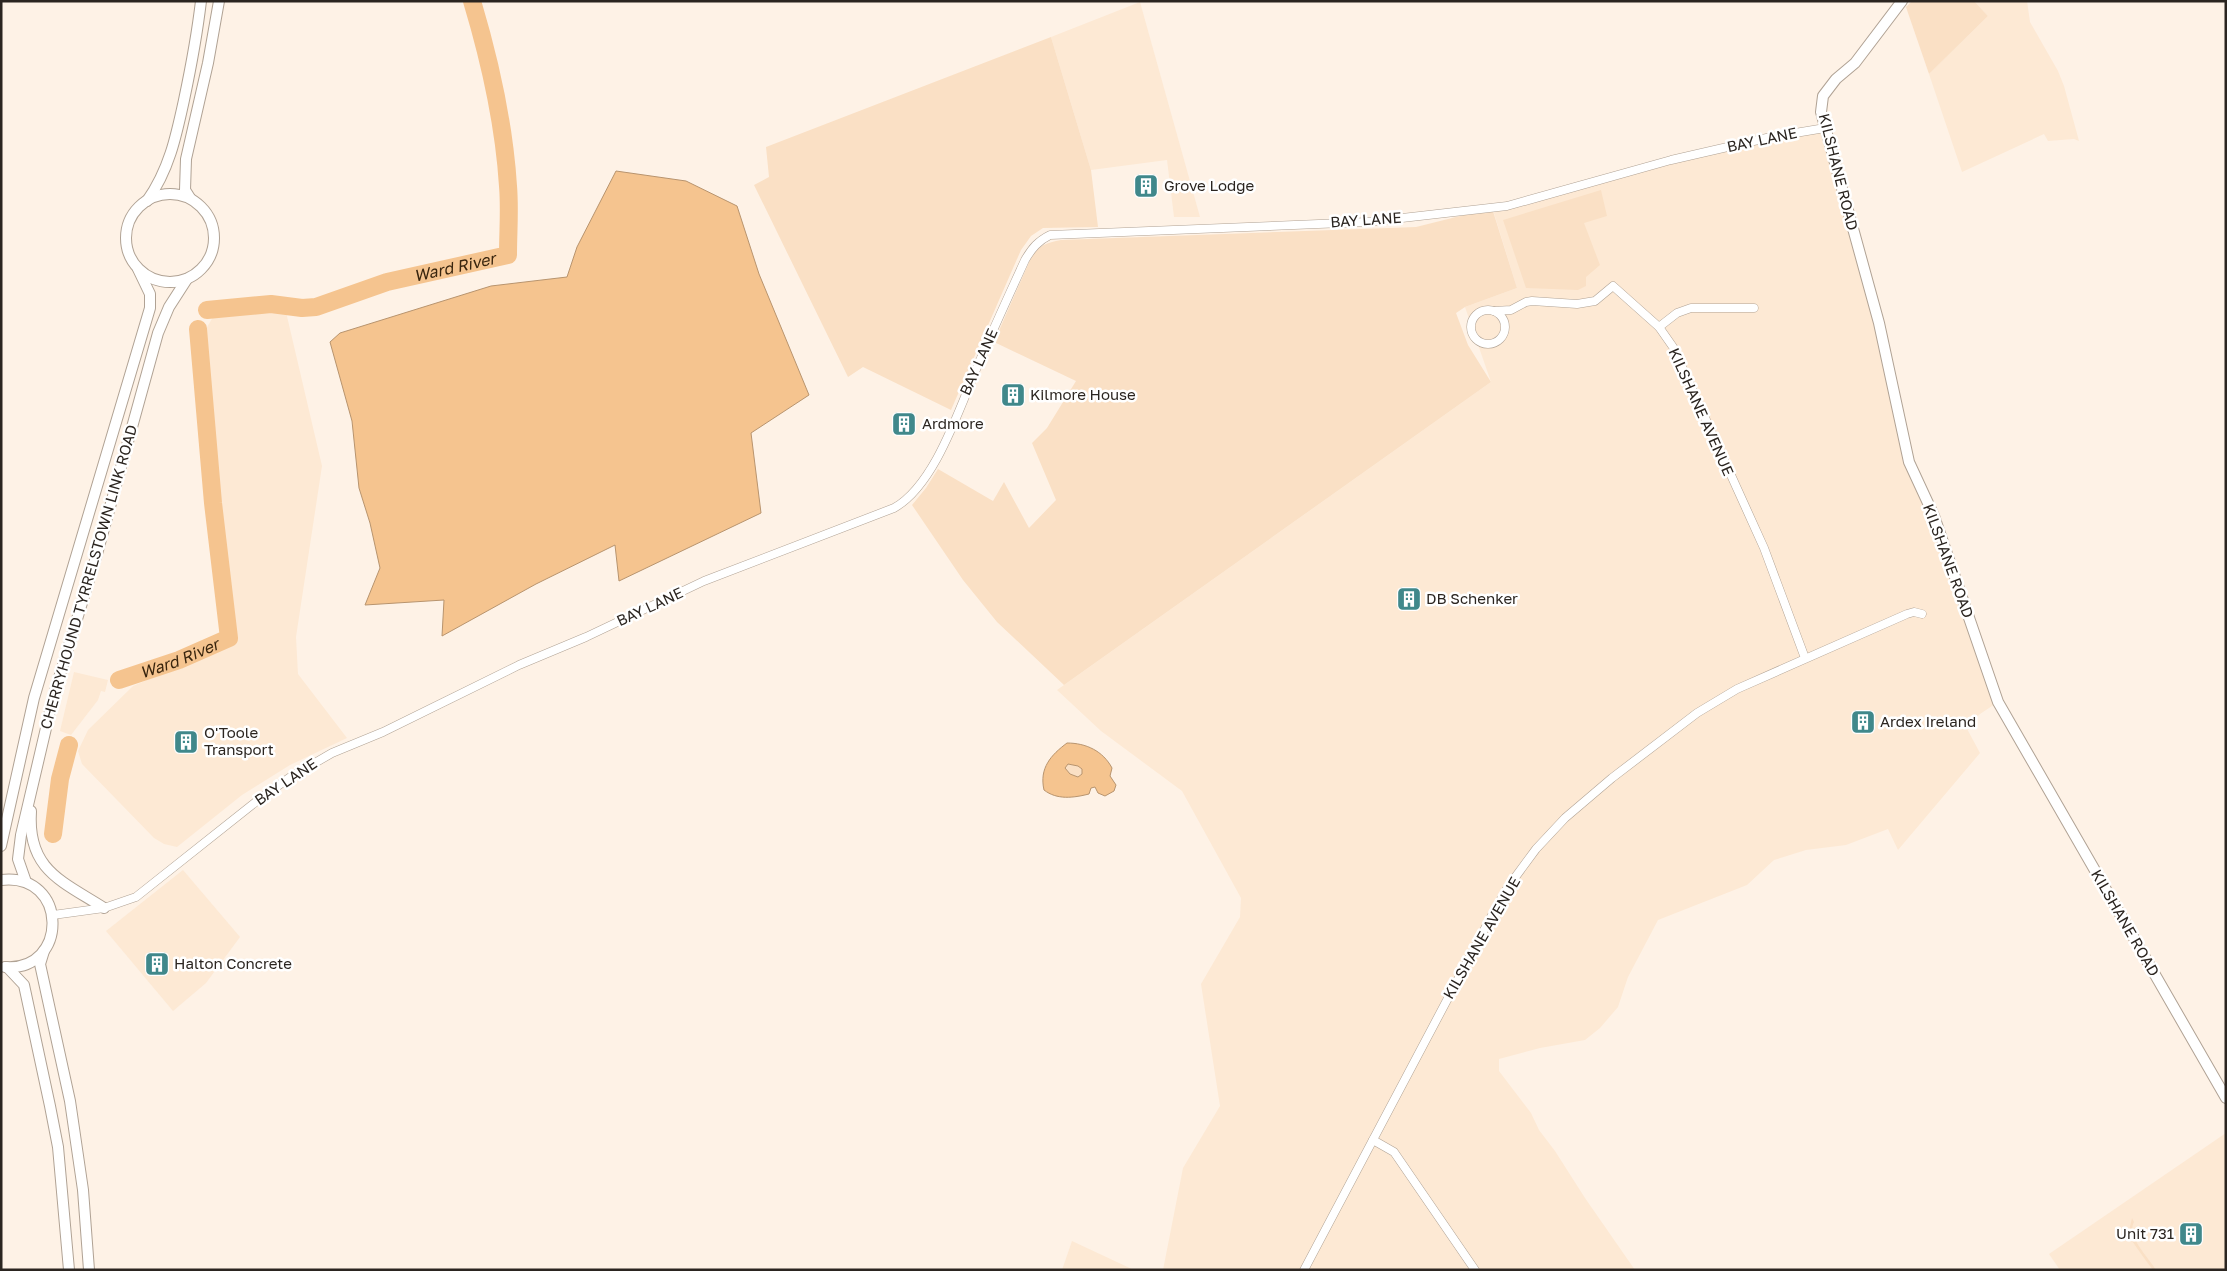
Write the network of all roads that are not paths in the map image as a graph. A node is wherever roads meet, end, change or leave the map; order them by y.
1 (201, 1) edge
2 (218, 1) edge
3 (1902, 1) edge
4 (1825, 128) junction
5 (190, 198) junction
6 (146, 202) junction
7 (138, 269) junction
8 (187, 279) junction
9 (1754, 308) dead end
10 (1511, 310) junction
11 (1494, 312) junction
12 (1505, 324) junction
13 (1659, 327) junction
14 (1922, 614) dead end
15 (1805, 658) junction
16 (44, 734) junction
17 (1, 846) edge
18 (1, 880) edge
19 (26, 882) junction
20 (104, 908) junction
21 (53, 915) junction
22 (44, 951) junction
23 (4, 967) edge
24 (2226, 1098) edge
25 (1373, 1140) junction
26 (68, 1270) edge
27 (89, 1270) edge
28 (1304, 1270) edge
29 (1476, 1270) edge

1 - 6 street
2 - 5 street
3 - 4 street, KILSHANE ROAD
4 - 20 street, BAY LANE
4 - 24 street, KILSHANE ROAD
5 - 6 street
5 - 8 street
6 - 7 street
7 - 8 street
7 - 17 street, CHERRYHOUND TYRRELSTOWN LINK ROAD
8 - 16 street, CHERRYHOUND TYRRELSTOWN LINK ROAD
9 - 13 street
10 - 11 street, KILSHANE AVENUE
10 - 12 street
10 - 13 street, KILSHANE AVENUE
11 - 12 street
11 - 12 street
13 - 15 street, KILSHANE AVENUE
14 - 15 street, KILSHANE AVENUE
15 - 25 street, KILSHANE AVENUE
16 - 19 street, CHERRYHOUND TYRRELSTOWN LINK ROAD
16 - 20 street
18 - 19 street
19 - 21 street
20 - 21 street, BAY LANE
21 - 22 street
22 - 23 street
22 - 27 street
23 - 26 street
25 - 28 street, KILSHANE AVENUE
25 - 29 street

